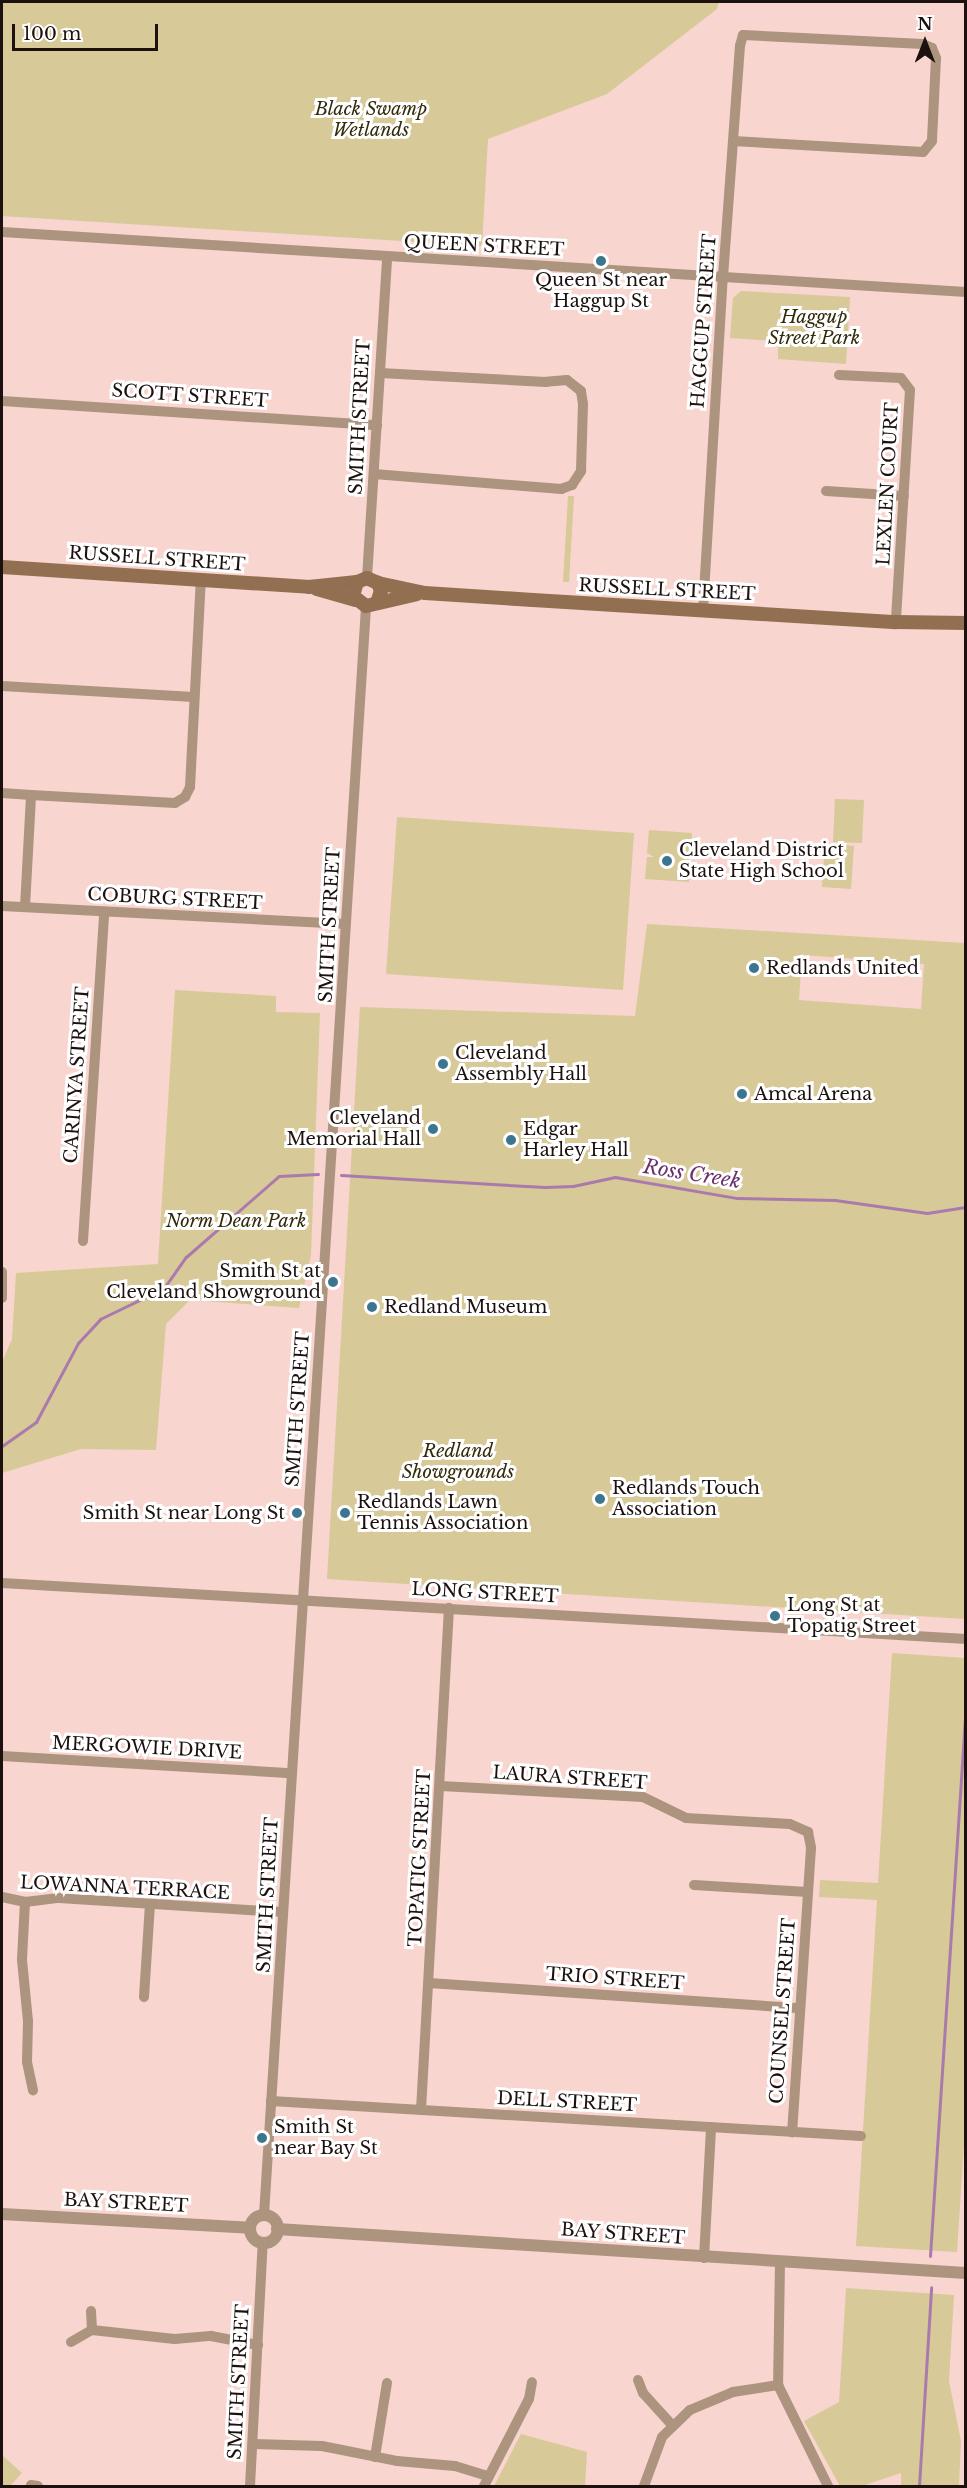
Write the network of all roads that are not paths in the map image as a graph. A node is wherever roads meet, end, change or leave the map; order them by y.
1 (733, 141) junction
2 (2, 232) edge
3 (387, 258) junction
4 (723, 277) junction
5 (966, 292) edge
6 (380, 373) junction
7 (839, 375) dead end
8 (2, 401) edge
9 (377, 424) junction
10 (374, 474) junction
11 (826, 491) dead end
12 (904, 496) junction
13 (2, 567) edge
14 (201, 580) junction
15 (367, 581) junction
16 (309, 587) junction
17 (425, 593) junction
18 (366, 603) junction
19 (703, 610) junction
20 (901, 622) junction
21 (966, 622) edge
22 (966, 630) edge
23 (2, 686) edge
24 (194, 697) junction
25 (2, 793) edge
26 (31, 795) junction
27 (2, 906) edge
28 (25, 907) junction
29 (104, 912) junction
30 (346, 924) junction
31 (83, 1241) dead end
32 (2, 1272) edge
33 (2, 1298) edge
34 (2, 1583) edge
35 (302, 1599) junction
36 (449, 1608) junction
37 (966, 1639) edge
38 (2, 1756) edge
39 (291, 1773) junction
40 (441, 1786) junction
41 (694, 1886) dead end
42 (808, 1892) junction
43 (2, 1897) edge
44 (25, 1902) junction
45 (150, 1904) junction
46 (283, 1912) junction
47 (429, 1983) junction
48 (144, 1997) dead end
49 (800, 2008) junction
50 (33, 2090) dead end
51 (271, 2101) junction
52 (421, 2110) junction
53 (711, 2127) junction
54 (792, 2132) junction
55 (861, 2136) dead end
56 (2, 2214) edge
57 (264, 2215) junction
58 (250, 2228) junction
59 (277, 2229) junction
60 (263, 2242) junction
61 (704, 2258) junction
62 (780, 2262) junction
63 (966, 2273) edge
64 (91, 2311) dead end
65 (92, 2330) junction
66 (71, 2342) dead end
67 (258, 2345) junction
68 (638, 2379) dead end
69 (532, 2382) dead end
70 (387, 2383) dead end
71 (778, 2385) junction
72 (672, 2425) junction
73 (253, 2444) junction
74 (375, 2457) junction
75 (486, 2481) edge
76 (250, 2487) edge
77 (644, 2487) edge
78 (828, 2487) edge

1 - 1 street, HAGGUP STREET
1 - 4 street, HAGGUP STREET
2 - 3 street, QUEEN STREET
3 - 4 street, QUEEN STREET
3 - 6 street, SMITH STREET
4 - 5 street, QUEEN STREET
4 - 19 street, HAGGUP STREET
6 - 9 street, SMITH STREET
6 - 10 street
7 - 12 street, LEXLEN COURT
8 - 9 street, SCOTT STREET
9 - 10 street, SMITH STREET
10 - 15 street, SMITH STREET
11 - 12 street
12 - 20 street, LEXLEN COURT
13 - 14 main road, RUSSELL STREET
14 - 16 main road, RUSSELL STREET
14 - 24 street
15 - 16 main road, RUSSELL STREET
15 - 17 main road, RUSSELL STREET
15 - 18 main road
15 - 18 main road
16 - 18 main road, RUSSELL STREET
17 - 18 main road, RUSSELL STREET
17 - 19 main road, RUSSELL STREET
18 - 30 street, SMITH STREET
19 - 20 main road, RUSSELL STREET
20 - 21 main road, RUSSELL STREET
20 - 22 main road, RUSSELL STREET
23 - 24 street
24 - 26 street
25 - 26 street
26 - 28 street
27 - 28 street, COBURG STREET
28 - 29 street, COBURG STREET
29 - 30 street, COBURG STREET
29 - 31 street, CARINYA STREET
30 - 35 street, SMITH STREET
32 - 33 street
34 - 35 street, LONG STREET
35 - 36 street, LONG STREET
35 - 39 street, SMITH STREET
36 - 37 street, LONG STREET
36 - 40 street, TOPATIG STREET
38 - 39 street, MERGOWIE DRIVE
39 - 46 street, SMITH STREET
40 - 42 street, LAURA STREET
40 - 47 street, TOPATIG STREET
41 - 42 street
42 - 49 street, COUNSEL STREET
43 - 44 street, LOWANNA TERRACE
44 - 45 street, LOWANNA TERRACE
44 - 50 street
45 - 46 street, LOWANNA TERRACE
45 - 48 street
46 - 51 street, SMITH STREET
47 - 49 street, TRIO STREET
47 - 52 street, TOPATIG STREET
49 - 54 street, COUNSEL STREET
51 - 52 street, DELL STREET
51 - 57 street, SMITH STREET
52 - 53 street, DELL STREET
53 - 54 street, DELL STREET
53 - 61 street
54 - 55 street, DELL STREET
56 - 58 street, BAY STREET
57 - 58 street
57 - 59 street
58 - 60 street
59 - 60 street
59 - 61 street, BAY STREET
60 - 67 street, SMITH STREET
61 - 62 street, BAY STREET
62 - 63 street, BAY STREET
62 - 71 street
64 - 65 street
65 - 66 street
65 - 67 street
67 - 73 street, SMITH STREET
68 - 72 street
69 - 75 street
70 - 74 street
71 - 72 street
71 - 78 street
72 - 77 street
73 - 74 street
73 - 76 street, SMITH STREET
74 - 75 street

